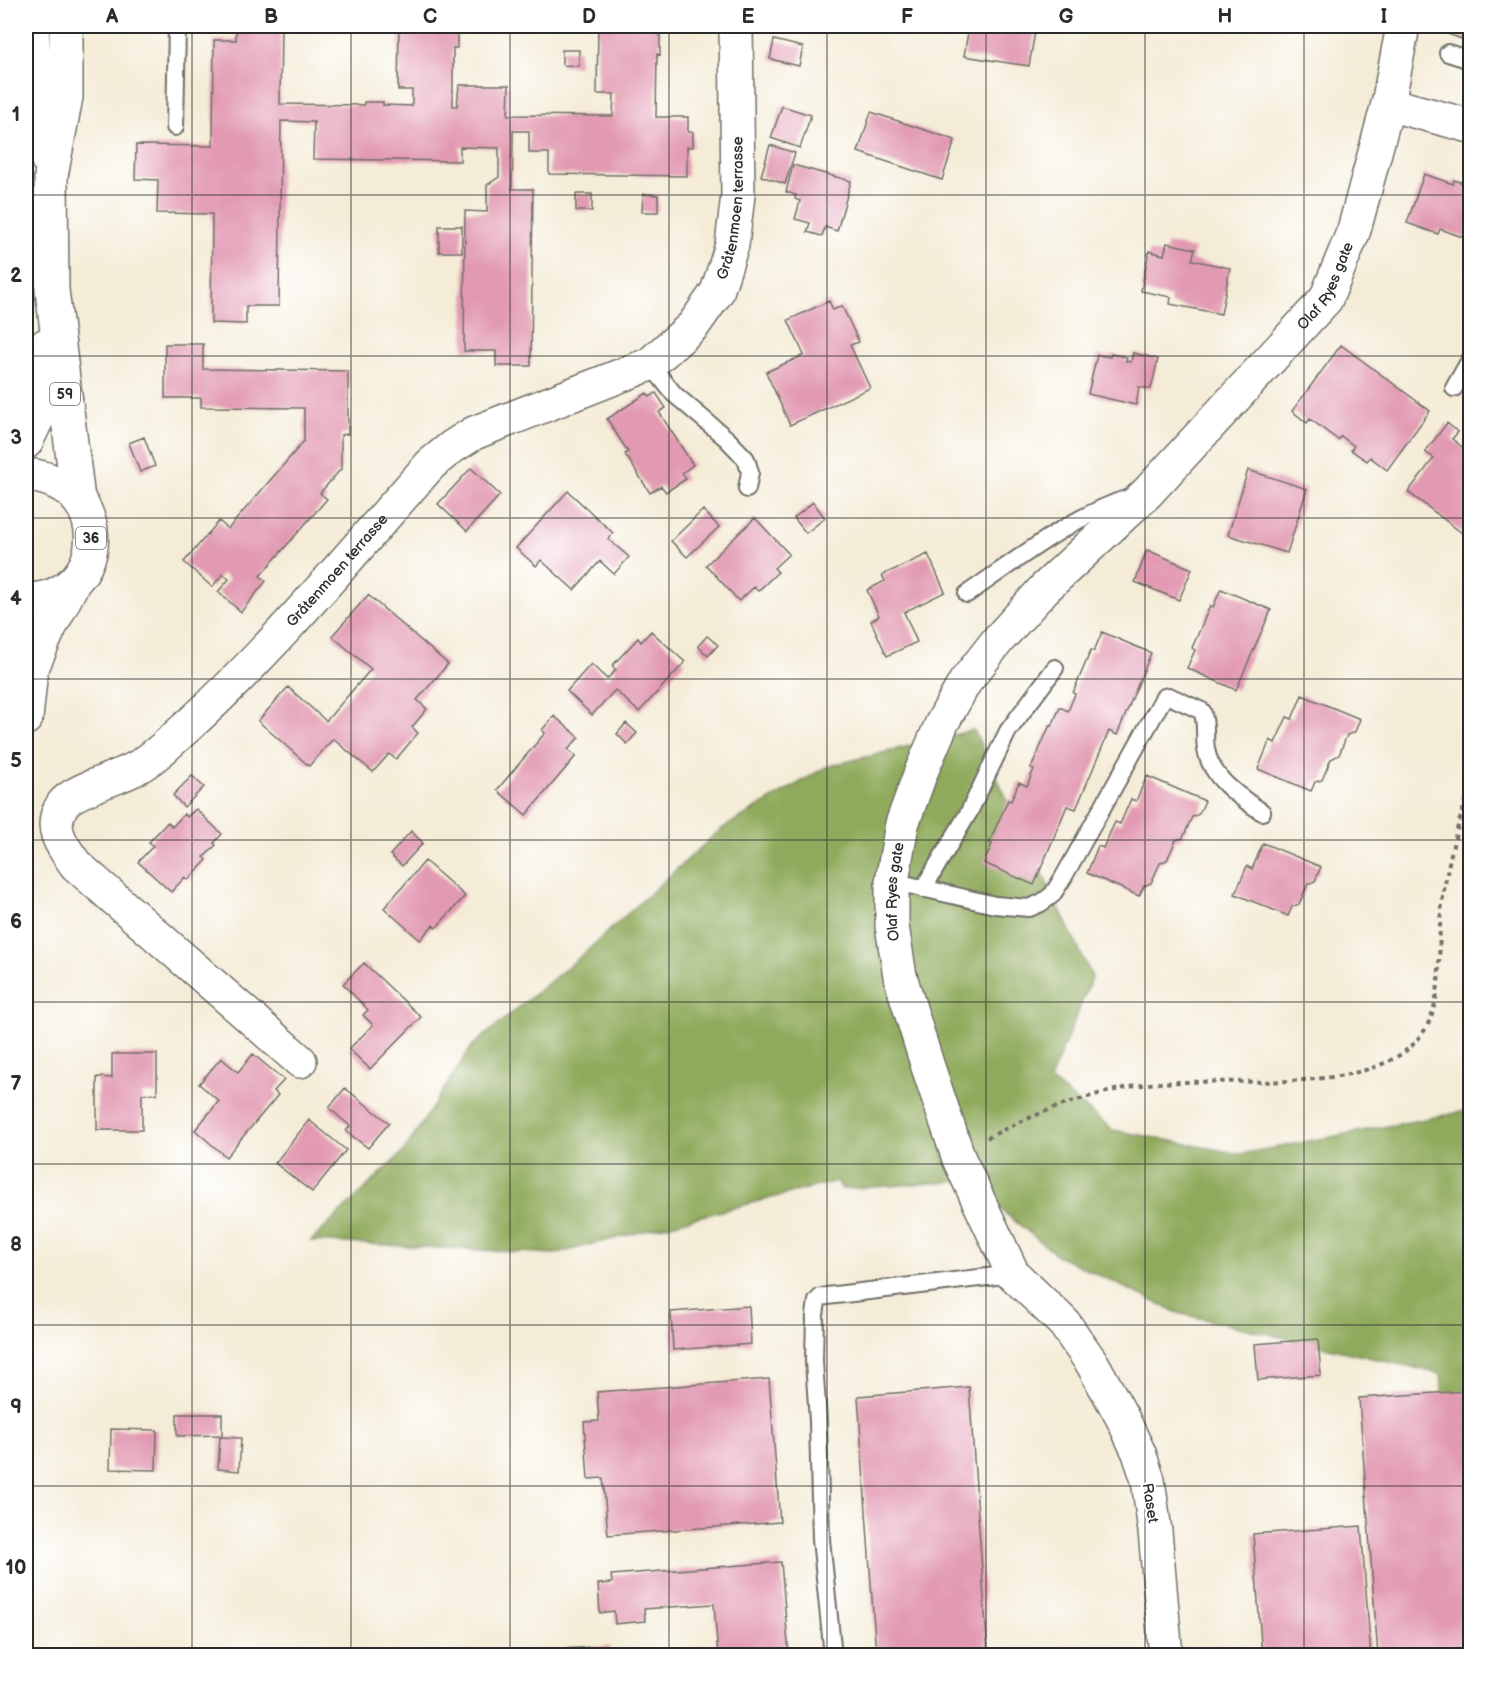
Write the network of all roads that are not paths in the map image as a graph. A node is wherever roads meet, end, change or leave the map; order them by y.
1 (32, 26) edge
2 (66, 26) edge
3 (177, 26) edge
4 (736, 26) edge
5 (1403, 26) edge
6 (1448, 53) dead end
7 (1470, 60) edge
8 (1388, 104) junction
9 (1470, 126) edge
10 (175, 127) dead end
11 (51, 176) junction
12 (52, 290) junction
13 (1470, 360) edge
14 (650, 364) junction
15 (1454, 388) dead end
16 (26, 442) edge
17 (26, 476) edge
18 (747, 489) dead end
19 (1147, 493) junction
20 (78, 499) junction
21 (73, 583) junction
22 (967, 594) dead end
23 (26, 600) edge
24 (1055, 668) dead end
25 (26, 718) edge
26 (1262, 812) dead end
27 (908, 885) junction
28 (300, 1062) dead end
29 (1013, 1274) junction
30 (1092, 1363) joint
31 (833, 1656) edge
32 (1166, 1656) edge

1 - 11 main road, 59
2 - 11 main road, 59
3 - 10 lane
4 - 14 main road, Gråtenmoen terrasse
5 - 8 main road, Olaf Ryes gate
6 - 7 lane
8 - 9 main road
8 - 19 main road, Olaf Ryes gate
11 - 12 main road, 59
12 - 16 main road, 59
12 - 20 main road, 59
13 - 15 lane
14 - 18 lane
14 - 28 main road, Gråtenmoen terrasse
17 - 20 main road, 36
19 - 22 lane
19 - 27 main road, Olaf Ryes gate
20 - 21 main road, 36
21 - 23 main road
21 - 25 main road, 36
24 - 27 lane
26 - 27 lane
27 - 29 main road, Olaf Ryes gate
29 - 30 main road, Olaf Ryes gate
29 - 31 lane
30 - 32 main road, Raset

